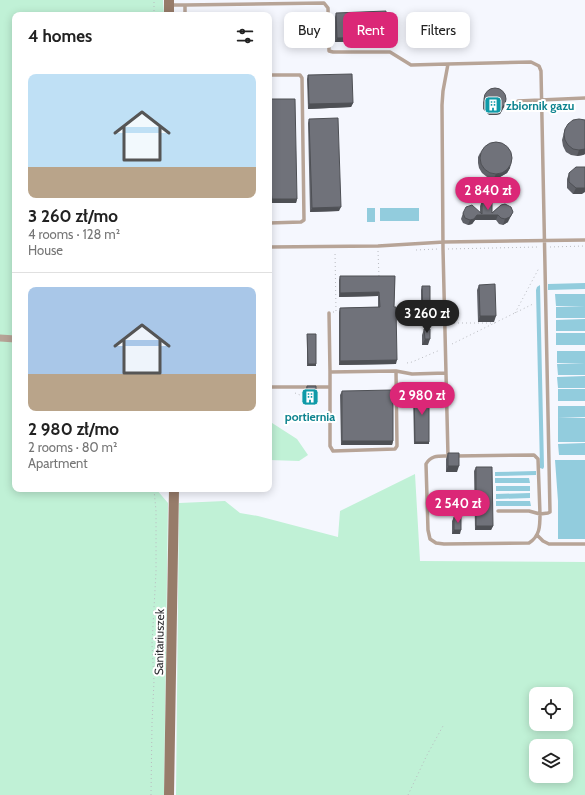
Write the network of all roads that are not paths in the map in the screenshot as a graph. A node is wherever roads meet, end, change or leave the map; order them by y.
1 (185, 5) junction
2 (169, 7) edge
3 (185, 12) edge
4 (448, 64) junction
5 (272, 75) edge
6 (585, 98) edge
7 (541, 99) junction
8 (518, 101) dead end
9 (272, 223) edge
10 (585, 240) edge
11 (543, 241) junction
12 (444, 242) junction
13 (272, 247) edge
14 (329, 313) road end
15 (0, 338) edge
16 (12, 339) edge
17 (396, 371) junction
18 (330, 372) junction
19 (446, 373) junction
20 (272, 387) edge
21 (330, 387) junction
22 (448, 456) junction
23 (174, 492) edge
24 (498, 511) dead end
25 (540, 514) junction
26 (537, 535) junction
27 (585, 544) edge
28 (169, 795) edge

1 - 2 lane
1 - 3 lane
1 - 4 lane
4 - 7 lane
4 - 12 lane
5 - 9 lane
6 - 7 lane
7 - 8 lane
7 - 11 lane
10 - 11 lane
11 - 12 lane
11 - 25 lane
12 - 13 lane
12 - 19 lane
14 - 18 lane
15 - 16 street
17 - 18 lane
17 - 19 lane
17 - 21 lane
18 - 21 lane
19 - 22 lane
20 - 21 lane
22 - 25 lane
22 - 26 lane
23 - 28 street, Sanitariuszek
24 - 25 lane
25 - 26 lane
26 - 27 lane

